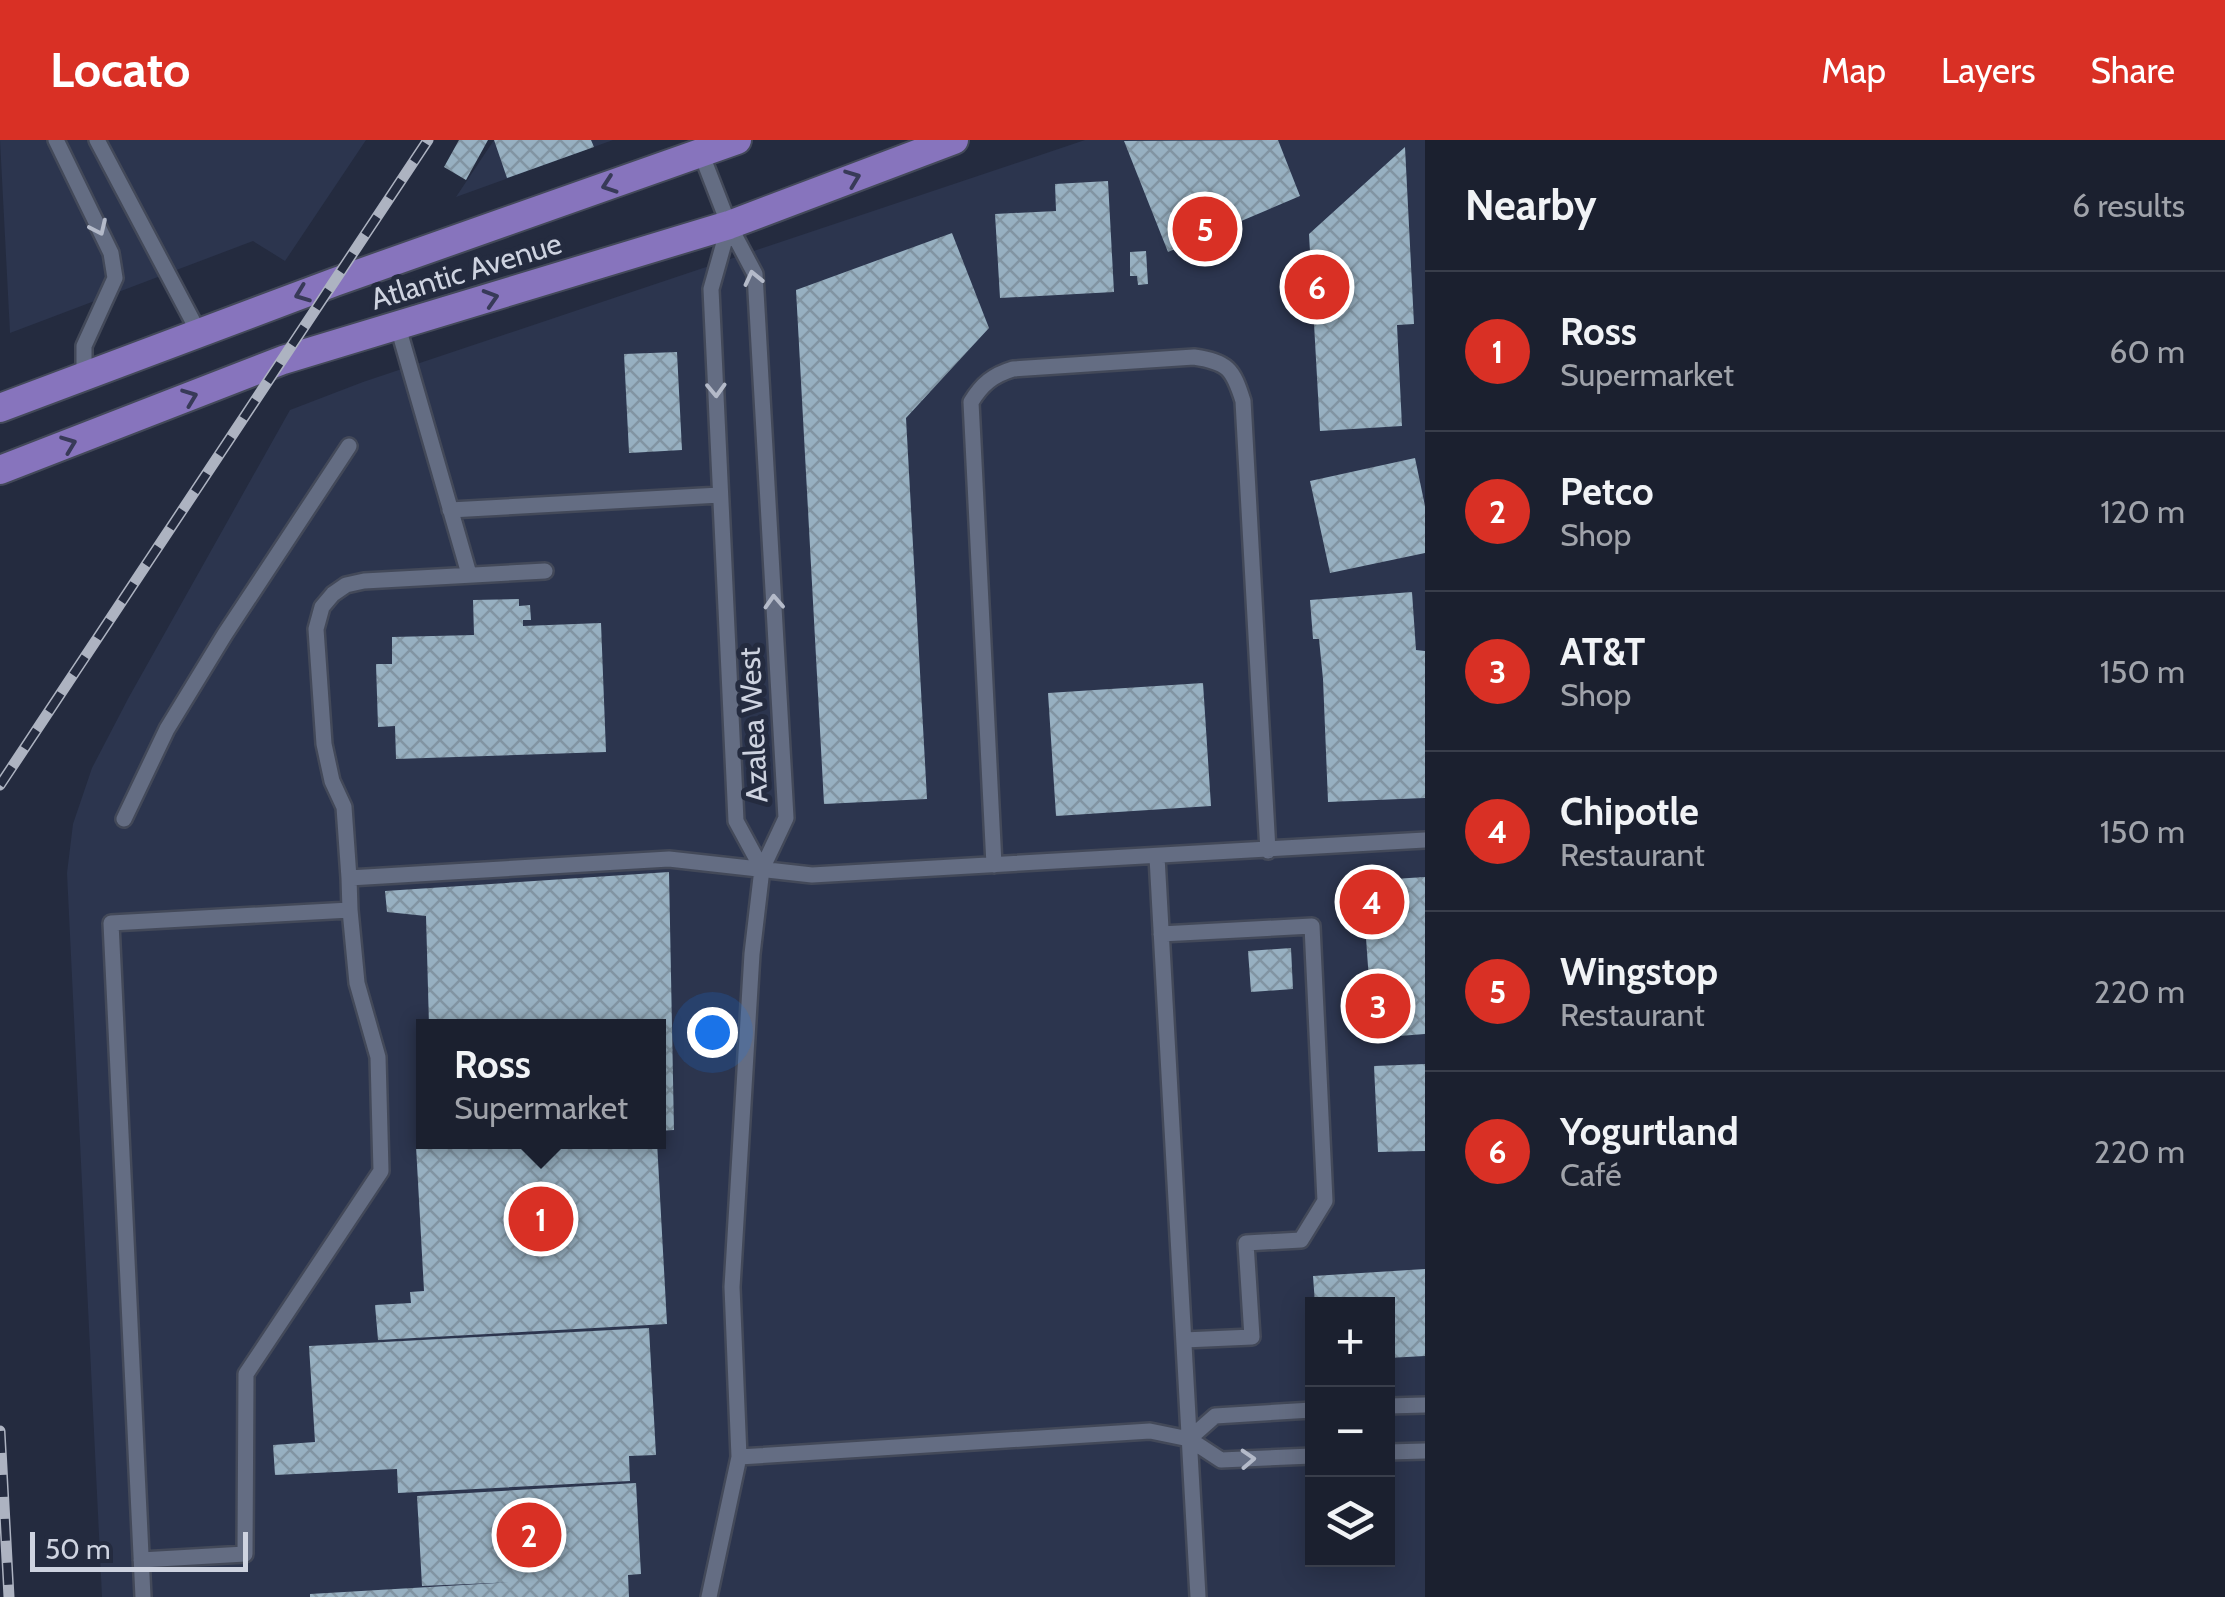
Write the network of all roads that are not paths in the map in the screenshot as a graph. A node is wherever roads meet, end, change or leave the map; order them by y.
1 (56, 140) edge
2 (98, 140) edge
3 (737, 140) edge
4 (954, 140) edge
5 (701, 153) junction
6 (729, 225) junction
7 (398, 327) junction
8 (200, 333) junction
9 (84, 376) junction
10 (0, 408) edge
11 (350, 446) dead end
12 (0, 470) edge
13 (720, 495) junction
14 (450, 510) junction
15 (545, 571) dead end
16 (469, 574) junction
17 (124, 819) dead end
18 (1425, 840) edge
19 (1268, 851) junction
20 (1157, 857) junction
21 (994, 866) junction
22 (762, 869) junction
23 (349, 878) junction
24 (350, 910) junction
25 (1161, 934) junction
26 (1184, 1340) junction
27 (1425, 1404) edge
28 (1395, 1406) edge
29 (1305, 1410) edge
30 (1189, 1439) junction
31 (1425, 1451) edge
32 (1395, 1452) edge
33 (1305, 1456) edge
34 (739, 1457) junction
35 (141, 1560) junction
36 (143, 1597) edge
37 (709, 1597) edge
38 (1198, 1597) edge

1 -> 9 lane
2 - 8 lane
3 - 5 main road, Atlantic Avenue
6 -> 4 main road, Atlantic Avenue
5 - 6 lane, Azalea West
5 -> 8 main road, Atlantic Avenue
7 -> 6 main road, Atlantic Avenue
6 -> 13 lane, Azalea West
22 -> 6 lane, Azalea West
12 -> 7 main road, Atlantic Avenue
7 - 14 lane
8 - 9 main road, Atlantic Avenue
9 - 10 main road, Atlantic Avenue
11 - 17 lane
13 - 14 lane
13 - 22 lane, Azalea West
14 - 16 lane
15 - 16 lane
16 - 23 lane
18 - 19 lane
19 - 20 lane
19 - 21 lane
20 - 21 lane
20 - 25 lane
21 - 22 lane
22 - 23 lane
22 - 34 lane
23 - 24 lane
24 - 35 lane
24 - 35 lane
25 - 26 lane
25 - 26 lane
26 - 30 lane
27 - 28 lane
29 - 30 lane
30 -> 33 lane
30 - 34 lane
30 - 38 lane
31 - 32 lane
34 - 37 lane
35 - 36 lane

